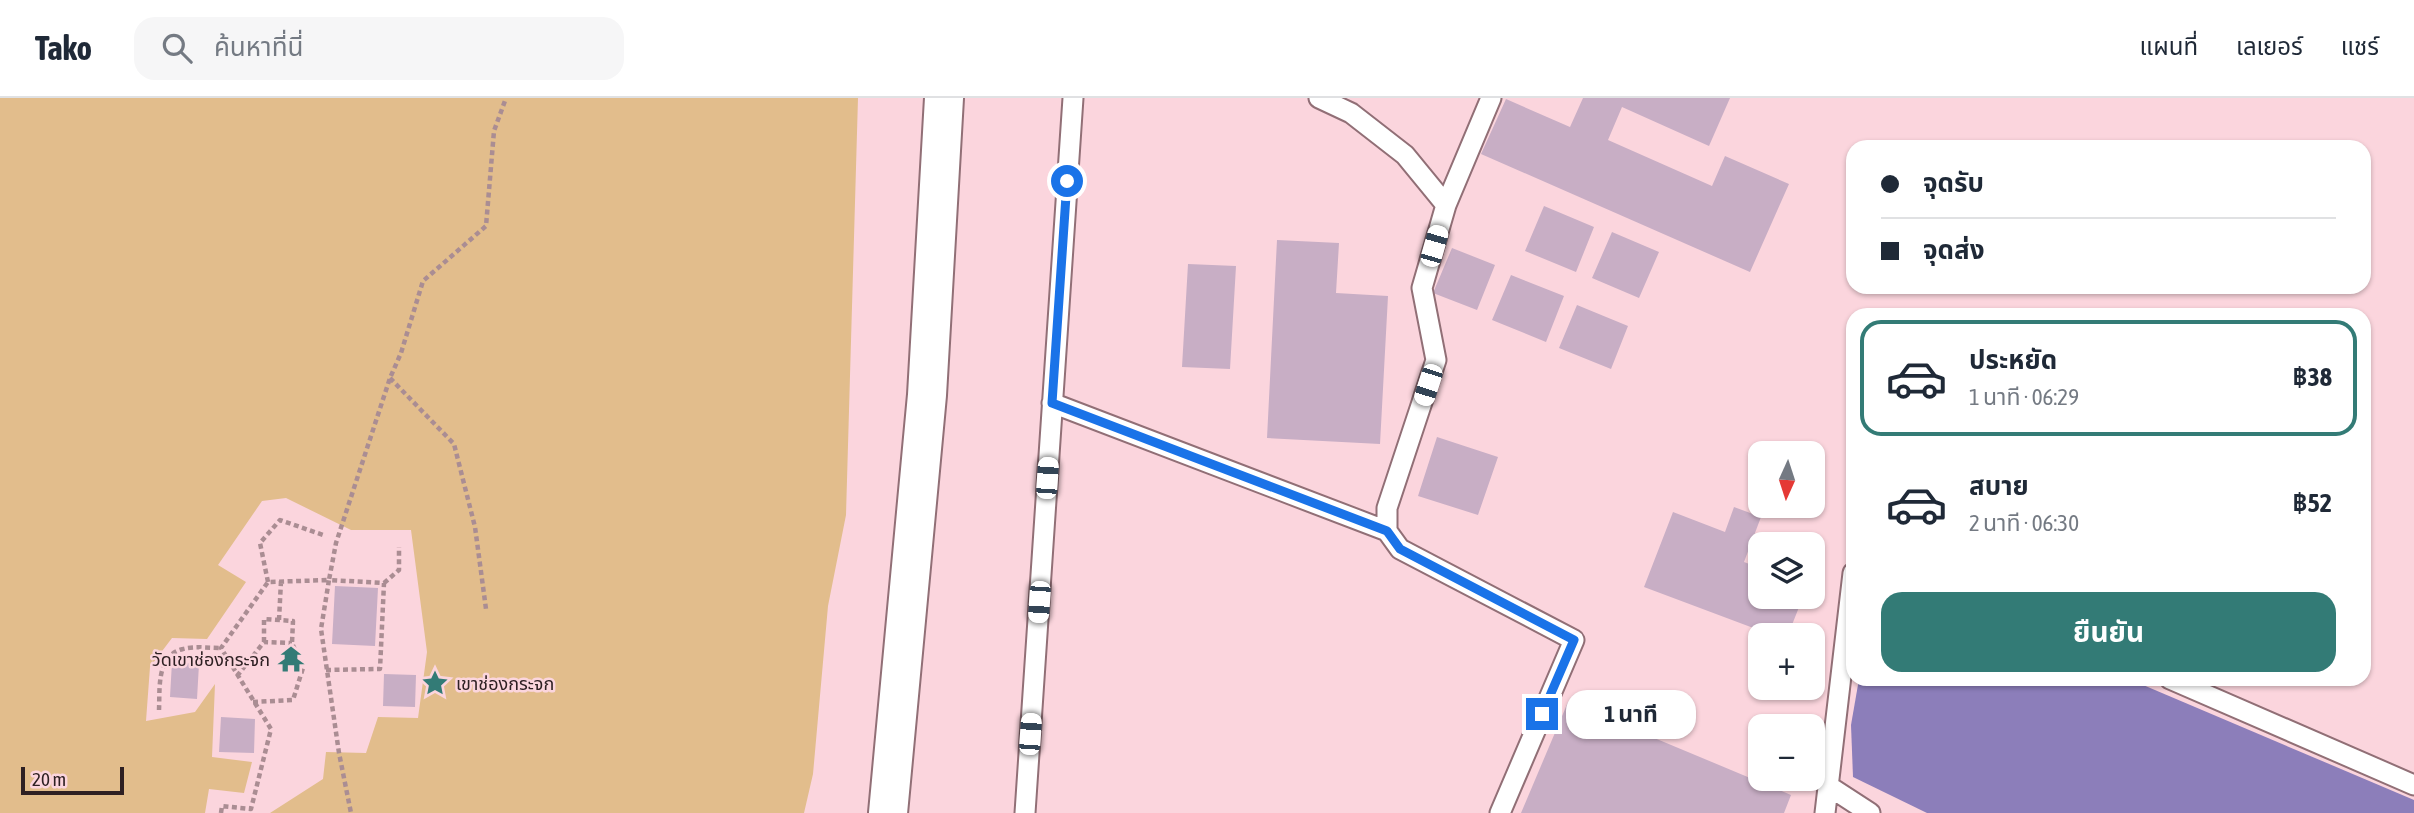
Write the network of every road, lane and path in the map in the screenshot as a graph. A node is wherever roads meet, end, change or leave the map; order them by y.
1 (506, 98) edge
2 (944, 98) edge
3 (1073, 98) edge
4 (1319, 98) edge
5 (1491, 98) edge
6 (1446, 205) junction
7 (390, 378) junction
8 (1052, 403) junction
9 (1387, 531) junction
10 (323, 534) dead end
11 (400, 547) dead end
12 (329, 580) junction
13 (281, 581) junction
14 (268, 582) junction
15 (384, 583) junction
16 (486, 609) dead end
17 (279, 620) junction
18 (1846, 638) edge
19 (264, 642) junction
20 (292, 643) junction
21 (222, 648) junction
22 (326, 670) junction
23 (237, 676) junction
24 (2185, 686) edge
25 (253, 702) junction
26 (159, 710) dead end
27 (2414, 785) edge
28 (1830, 787) junction
29 (244, 811) edge
30 (221, 813) edge
31 (351, 813) edge
32 (888, 813) edge
33 (1025, 813) edge
34 (1500, 813) edge
35 (1825, 813) edge
36 (1870, 813) edge

1 - 7 path
2 - 32 street
3 - 8 lane
4 - 6 lane
5 - 6 lane
6 - 9 lane
7 - 12 path
7 - 16 path
8 - 9 lane
8 - 33 lane
9 - 34 lane
10 - 14 path
11 - 15 path
12 - 13 path
12 - 15 path
12 - 22 path
13 - 14 path
13 - 17 path
14 - 21 path
15 - 22 path
17 - 19 path
17 - 20 path
18 - 28 lane
19 - 20 path
19 - 23 path
20 - 25 path
21 - 23 path
21 - 26 path
22 - 31 path
23 - 25 path
24 - 27 lane
25 - 29 path
28 - 35 lane
28 - 36 lane
29 - 30 path

